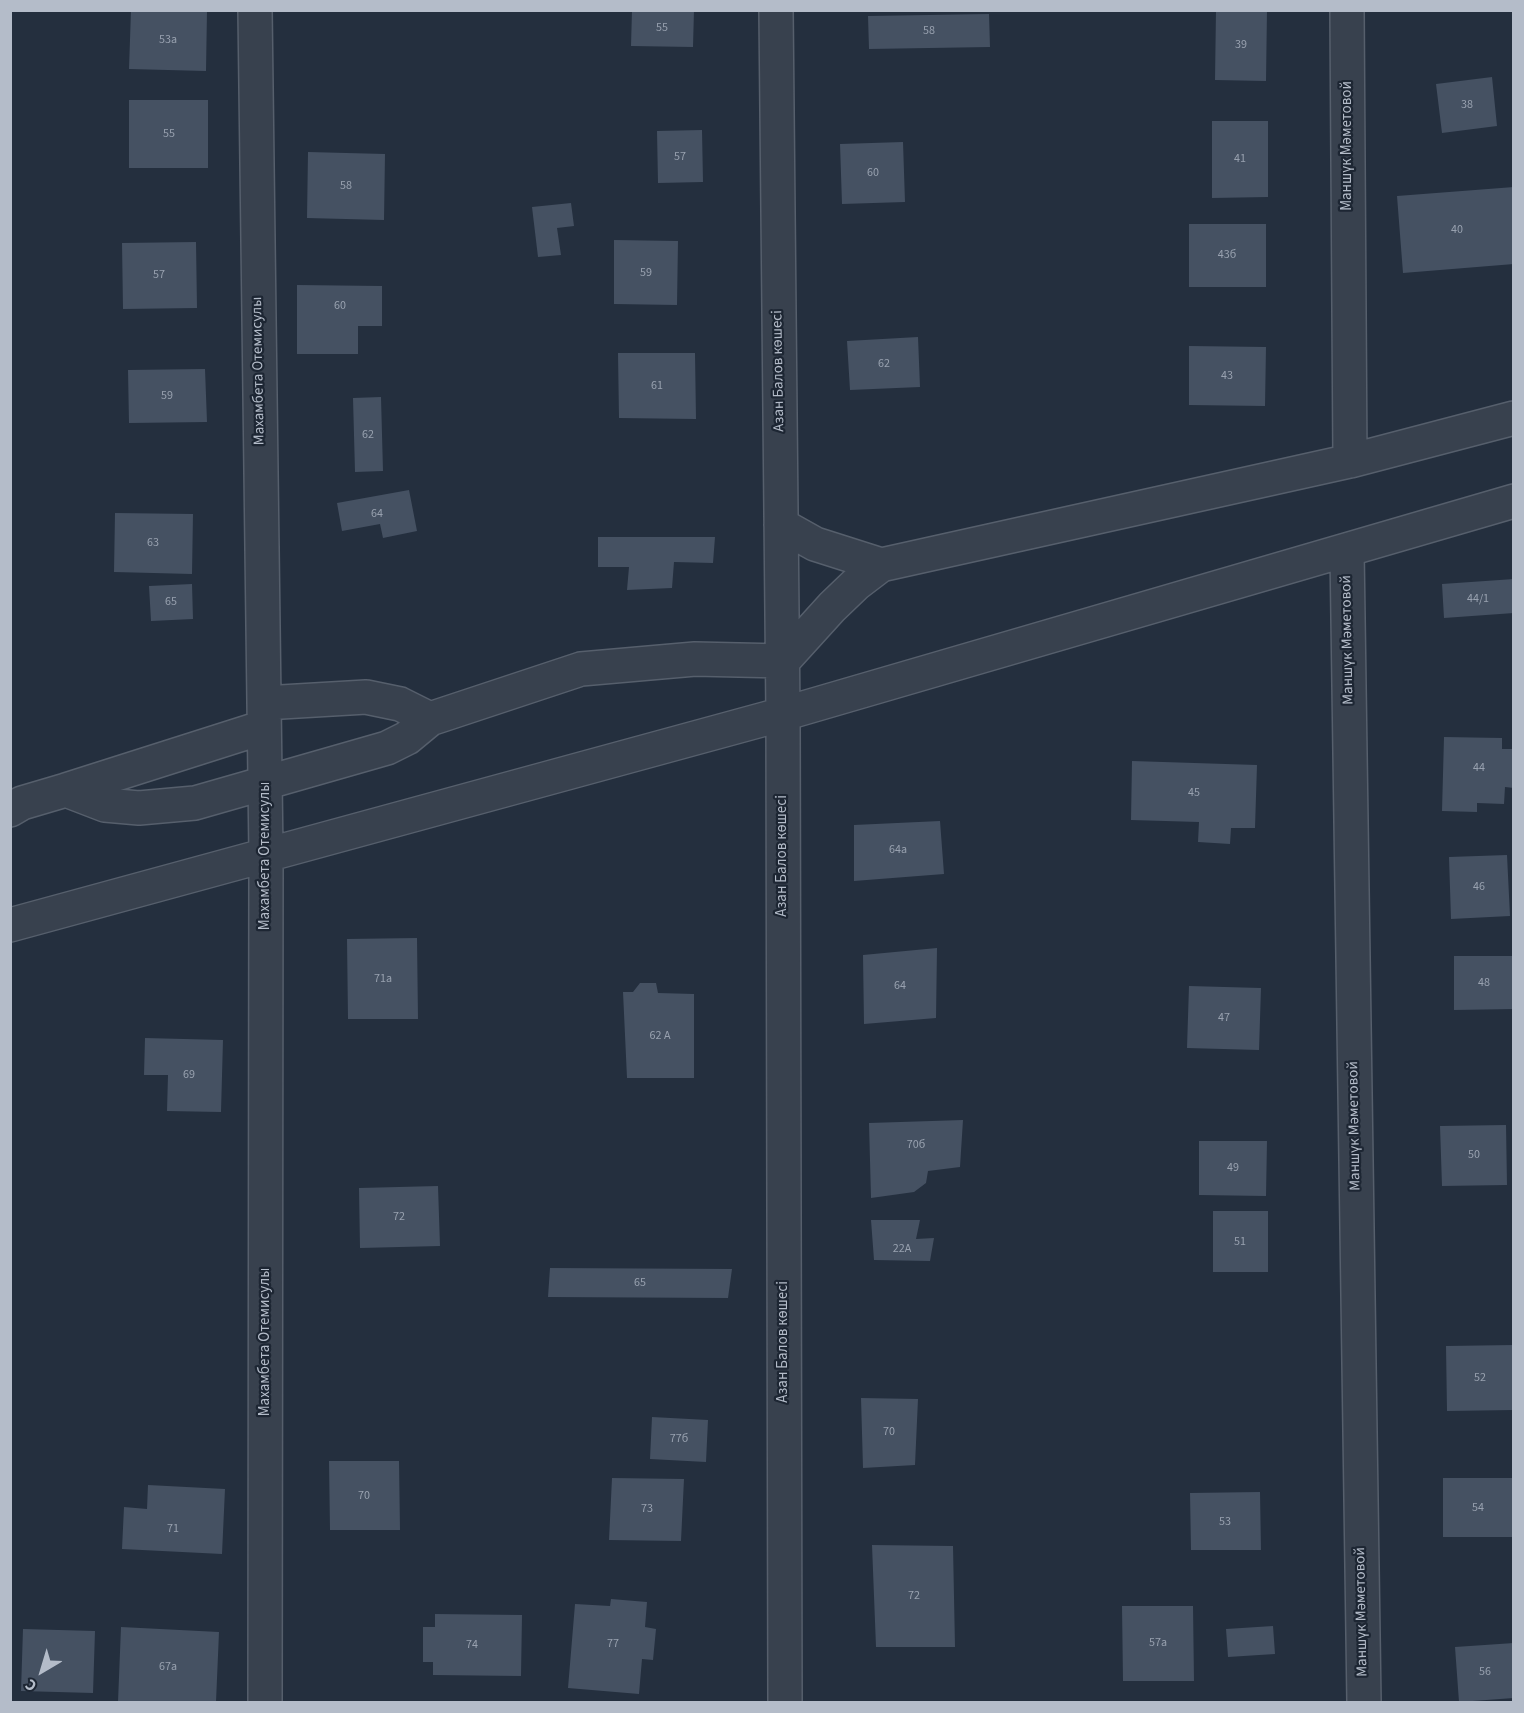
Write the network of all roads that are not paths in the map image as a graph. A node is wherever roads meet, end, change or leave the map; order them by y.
1 (255, 10) edge
2 (776, 10) edge
3 (1347, 10) edge
4 (1514, 418) edge
5 (1350, 460) junction
6 (1514, 501) edge
7 (781, 525) junction
8 (1347, 550) junction
9 (881, 565) junction
10 (783, 661) junction
11 (783, 714) junction
12 (264, 715) junction
13 (430, 719) junction
14 (265, 782) junction
15 (66, 790) junction
16 (10, 810) edge
17 (266, 856) junction
18 (10, 925) edge
19 (265, 1702) edge
20 (785, 1702) edge
21 (1364, 1702) edge

1 - 12 street, Махамбета Отемисулы
2 - 7 street, Азан Балов көшесі
3 - 5 street, Маншүк Мәметовой
4 - 5 street
5 - 9 street
6 - 8 street
7 - 9 street
7 - 10 street, Азан Балов көшесі
8 - 11 street
8 - 21 street, Маншүк Мәметовой
9 - 10 street
10 - 11 street, Азан Балов көшесі
10 - 13 street
11 - 17 street
11 - 20 street, Азан Балов көшесі
12 - 13 street
12 - 14 street, Махамбета Отемисулы
12 - 15 street
13 - 14 street
14 - 15 street
14 - 17 street, Махамбета Отемисулы
15 - 16 street
17 - 18 street
17 - 19 street, Махамбета Отемисулы

